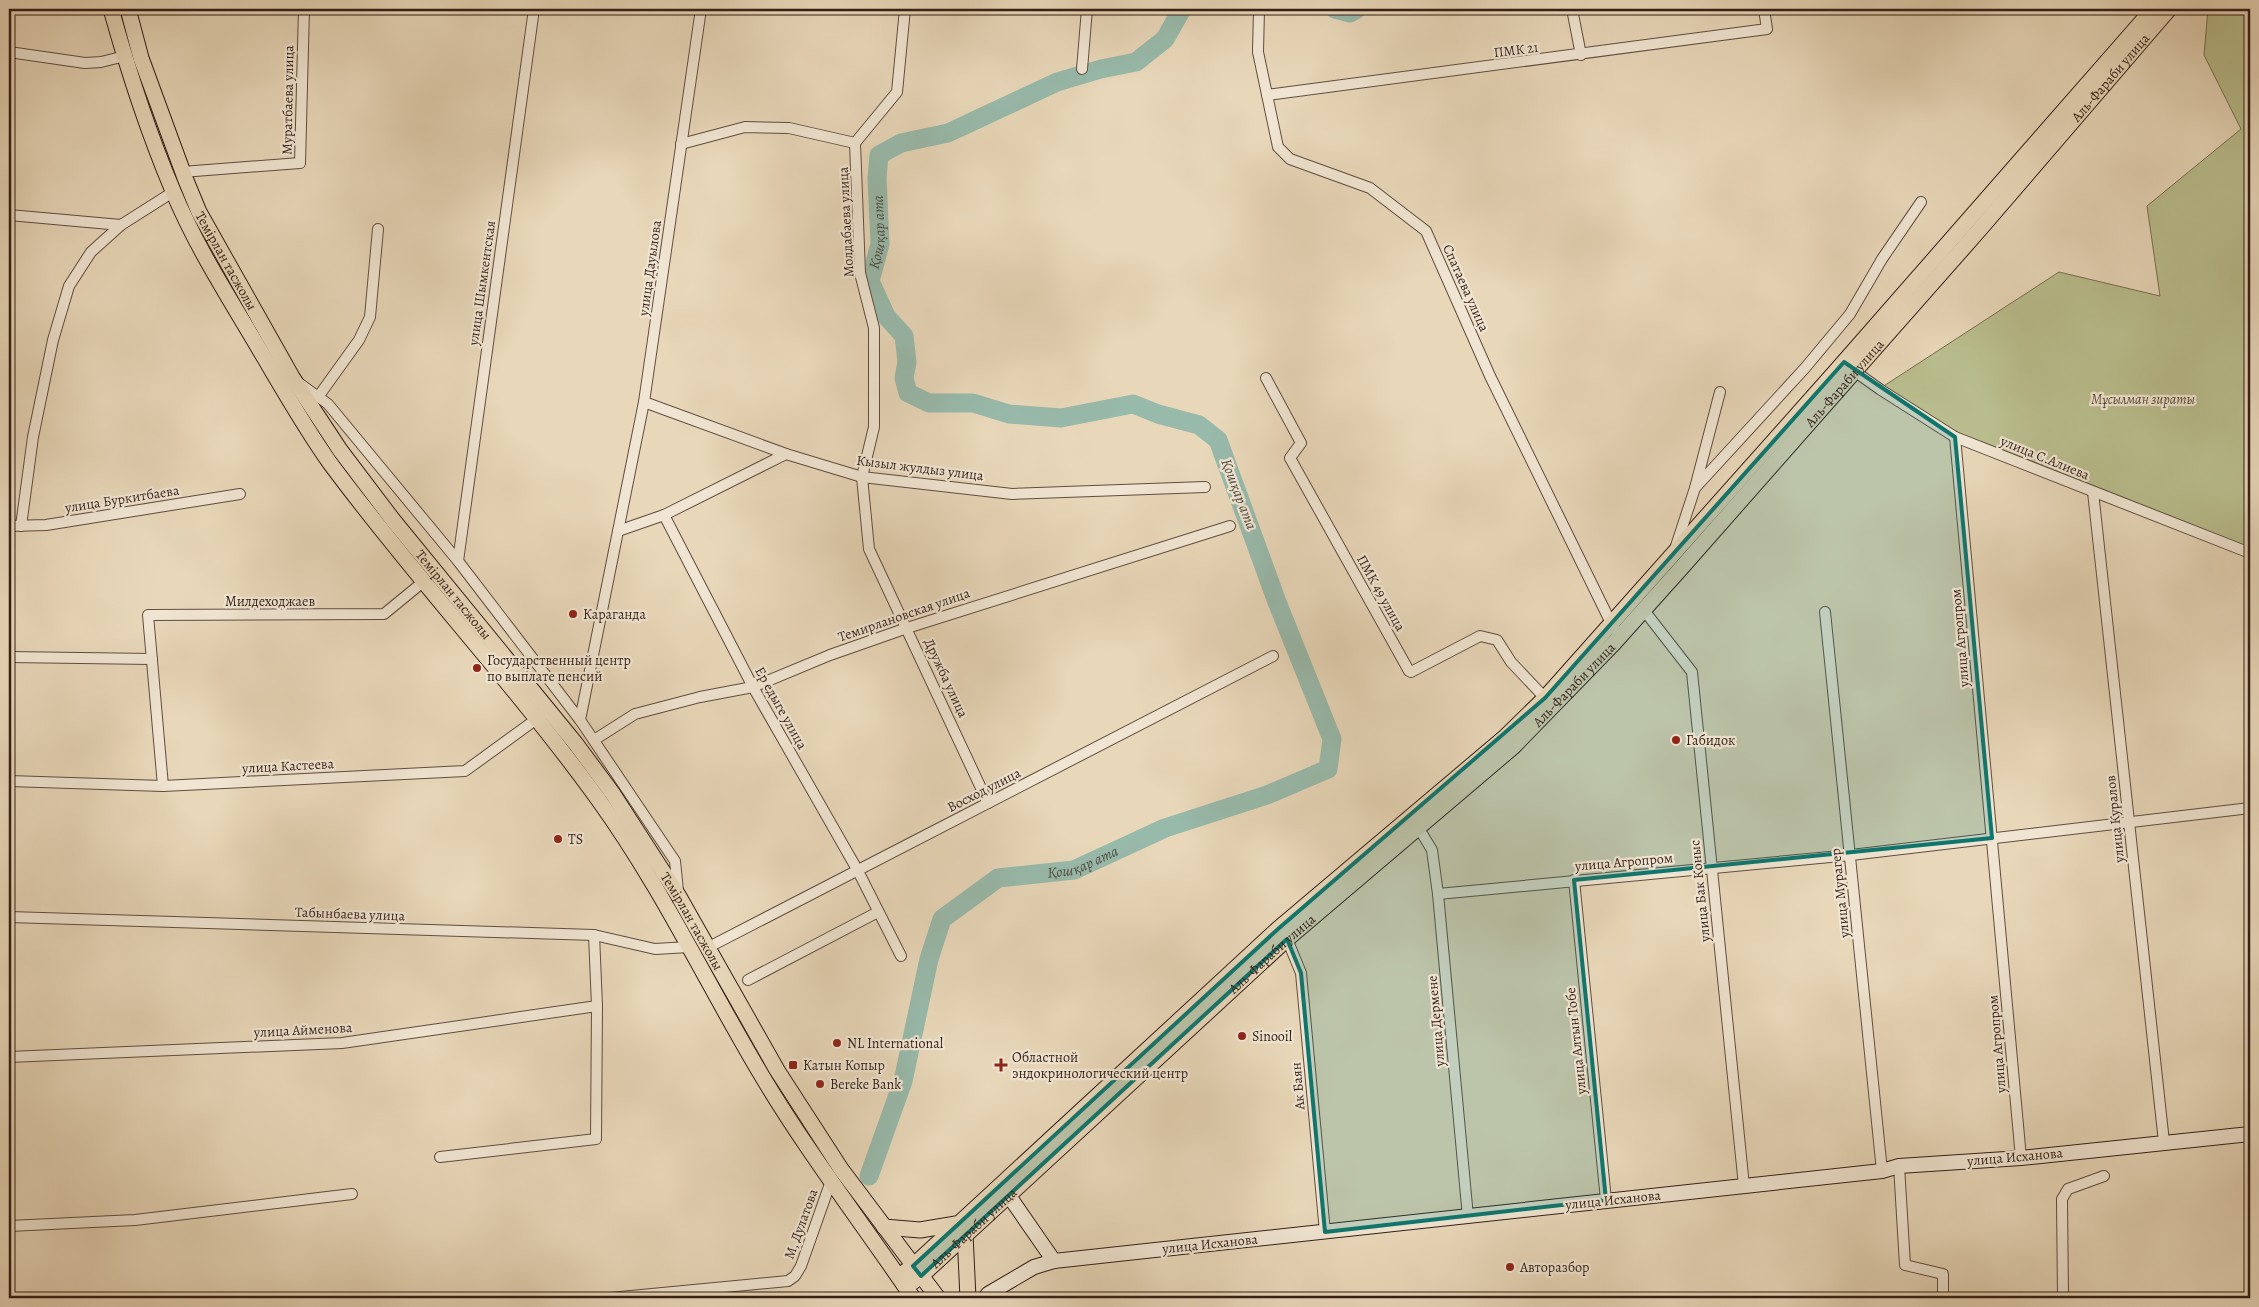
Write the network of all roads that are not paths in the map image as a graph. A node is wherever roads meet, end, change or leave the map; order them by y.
1 (112, 9) edge
2 (128, 9) edge
3 (304, 9) edge
4 (534, 9) edge
5 (701, 9) edge
6 (905, 9) edge
7 (1087, 9) edge
8 (1259, 9) edge
9 (1572, 9) edge
10 (1764, 9) edge
11 (2153, 9) edge
12 (2169, 9) edge
13 (9, 52) edge
14 (1581, 55) junction
15 (125, 56) junction
16 (1082, 69) dead end
17 (1267, 95) junction
18 (855, 143) junction
19 (681, 144) junction
20 (182, 172) junction
21 (173, 192) junction
22 (1922, 202) dead end
23 (9, 215) edge
24 (121, 225) junction
25 (378, 229) dead end
26 (1850, 367) junction
27 (292, 377) junction
28 (1266, 378) dead end
29 (1720, 392) dead end
30 (318, 397) junction
31 (644, 402) junction
32 (1955, 437) junction
33 (786, 454) junction
34 (862, 477) junction
35 (1205, 487) dead end
36 (1695, 488) junction
37 (2093, 492) junction
38 (240, 494) dead end
39 (664, 515) junction
40 (9, 526) edge
41 (21, 526) junction
42 (1230, 526) dead end
43 (618, 531) junction
44 (2250, 553) edge
45 (1674, 555) junction
46 (458, 561) junction
47 (424, 582) junction
48 (1643, 609) junction
49 (1825, 612) dead end
50 (907, 628) junction
51 (1616, 631) junction
52 (1274, 656) dead end
53 (9, 657) edge
54 (152, 659) junction
55 (753, 687) junction
56 (1545, 698) junction
57 (549, 710) junction
58 (536, 719) junction
59 (580, 720) junction
60 (594, 740) junction
61 (9, 781) edge
62 (163, 786) junction
63 (988, 803) junction
64 (2250, 808) edge
65 (2129, 822) junction
66 (1418, 827) junction
67 (1992, 838) junction
68 (1850, 856) junction
69 (1712, 867) junction
70 (858, 871) junction
71 (1574, 880) junction
72 (1438, 894) junction
73 (678, 895) junction
74 (878, 912) junction
75 (9, 917) edge
76 (594, 935) junction
77 (1287, 939) junction
78 (689, 947) junction
79 (707, 948) junction
80 (901, 956) dead end
81 (748, 980) dead end
82 (597, 1006) junction
83 (9, 1057) edge
84 (2250, 1134) edge
85 (2164, 1142) junction
86 (440, 1158) dead end
87 (2021, 1158) junction
88 (1899, 1166) junction
89 (1882, 1171) junction
90 (2104, 1176) dead end
91 (831, 1181) junction
92 (1744, 1186) junction
93 (352, 1194) dead end
94 (1009, 1196) junction
95 (1606, 1200) junction
96 (1468, 1217) junction
97 (9, 1226) edge
98 (884, 1227) junction
99 (961, 1229) junction
100 (1325, 1232) junction
101 (1054, 1261) junction
102 (917, 1271) junction
103 (906, 1287) edge
104 (610, 1298) edge
105 (938, 1298) edge
106 (968, 1298) edge
107 (985, 1298) edge
108 (1943, 1298) edge
109 (2063, 1298) edge

1 - 15 main road, Темірлан тасжолы
2 - 20 main road, Темірлан тасжолы
3 - 20 street, Муратбаева улица
4 - 46 street, улица Шымкентская
5 - 19 street, улица Дауылова
6 - 18 street
7 - 16 street
8 - 17 street, Спатаева улица
9 - 14 street
10 - 14 street, ПМК 21
11 - 26 main road, Аль-Фараби улица
12 - 26 main road, Аль-Фараби улица
13 - 15 street
14 - 17 street, ПМК 21
15 - 21 main road, Темірлан тасжолы
17 - 51 street, Спатаева улица
18 - 19 street
18 - 34 street, Молдабаева улица
19 - 31 street, улица Дауылова
20 - 27 main road, Темірлан тасжолы
21 - 24 street
21 - 47 main road, Темірлан тасжолы
22 - 36 street
23 - 24 street
24 - 41 street
25 - 30 street
26 - 32 street, улица С.Алиева
26 - 45 main road, Аль-Фараби улица
26 - 48 main road, Аль-Фараби улица
27 - 30 street
27 - 57 main road, Темірлан тасжолы
28 - 56 street, ПМК 49 улица
29 - 36 street
30 - 46 street
31 - 33 street, Кызыл жулдыз улица
31 - 43 street, улица Дауылова
32 - 37 street, улица С.Алиева
32 - 67 street, улица Агропром
33 - 34 street, Кызыл жулдыз улица
33 - 39 street
34 - 35 street, Кызыл жулдыз улица
34 - 50 street, Дружба улица
36 - 45 street
37 - 44 street, улица С.Алиева
37 - 65 street, улица Куралов
38 - 41 street, улица Буркитбаева
39 - 43 street
39 - 55 street, Ер едыге улица
40 - 41 street, улица Буркитбаева
42 - 50 street, Темирлановская улица
43 - 59 street, улица Дауылова
45 - 51 main road, Аль-Фараби улица
46 - 59 street
47 - 54 street, Милдеходжаев
47 - 58 main road, Темірлан тасжолы
48 - 51 main road, Аль-Фараби улица
48 - 69 street, улица Бак Коныс
49 - 68 street, улица Мурагер
50 - 55 street, Темирлановская улица
50 - 63 street, Дружба улица
51 - 56 main road, Аль-Фараби улица
51 - 66 main road, Аль-Фараби улица
52 - 63 street, Восход улица
53 - 54 street
54 - 62 street, Милдеходжаев
55 - 60 street, Темирлановская улица
55 - 70 street, Ер едыге улица
56 - 99 main road, Аль-Фараби улица
57 - 58 street, улица Кастеева
57 - 73 main road, Темірлан тасжолы
58 - 62 street, улица Кастеева
58 - 78 main road, Темірлан тасжолы
59 - 60 street
60 - 73 street
61 - 62 street, улица Кастеева
63 - 70 street, Восход улица
64 - 65 street, улица Агропром
65 - 67 street, улица Агропром
65 - 85 street, улица Куралов
66 - 72 street, улица Дермене
66 - 77 main road, Аль-Фараби улица
67 - 68 street, улица Агропром
67 - 87 street, улица Агропром
68 - 69 street, улица Агропром
68 - 89 street, улица Мурагер
69 - 71 street, улица Агропром
69 - 92 street, улица Бак Коныс
70 - 74 street, Ер едыге улица
70 - 79 street, Восход улица
71 - 72 street, улица Агропром
71 - 95 street, улица Алтын Тобе
72 - 96 street, улица Дермене
73 - 79 main road, Темірлан тасжолы
74 - 80 street, Ер едыге улица
74 - 81 street
75 - 76 street, Табынбаева улица
76 - 78 street, Табынбаева улица
76 - 82 street
77 - 94 main road, Аль-Фараби улица
77 - 100 street, Ак Баян
78 - 91 main road, Темірлан тасжолы
79 - 98 main road, Темірлан тасжолы
82 - 83 street, улица Айменова
82 - 86 street
84 - 85 main road, улица Исханова
85 - 87 main road, улица Исханова
87 - 88 main road, улица Исханова
88 - 89 main road, улица Исханова
88 - 108 street
89 - 92 main road, улица Исханова
90 - 109 street
91 - 103 main road, Темірлан тасжолы
91 - 104 street, М, Дулатова
92 - 95 main road, улица Исханова
93 - 97 street
94 - 99 main road, Аль-Фараби улица
94 - 101 main road
95 - 96 main road, улица Исханова
96 - 100 main road, улица Исханова
98 - 99 main road
98 - 102 main road, Темірлан тасжолы
99 - 102 main road, Аль-Фараби улица
99 - 106 main road
100 - 101 main road, улица Исханова
101 - 107 main road, улица Исханова
102 - 103 main road, Аль-Фараби улица
102 - 105 main road, Темірлан тасжолы

